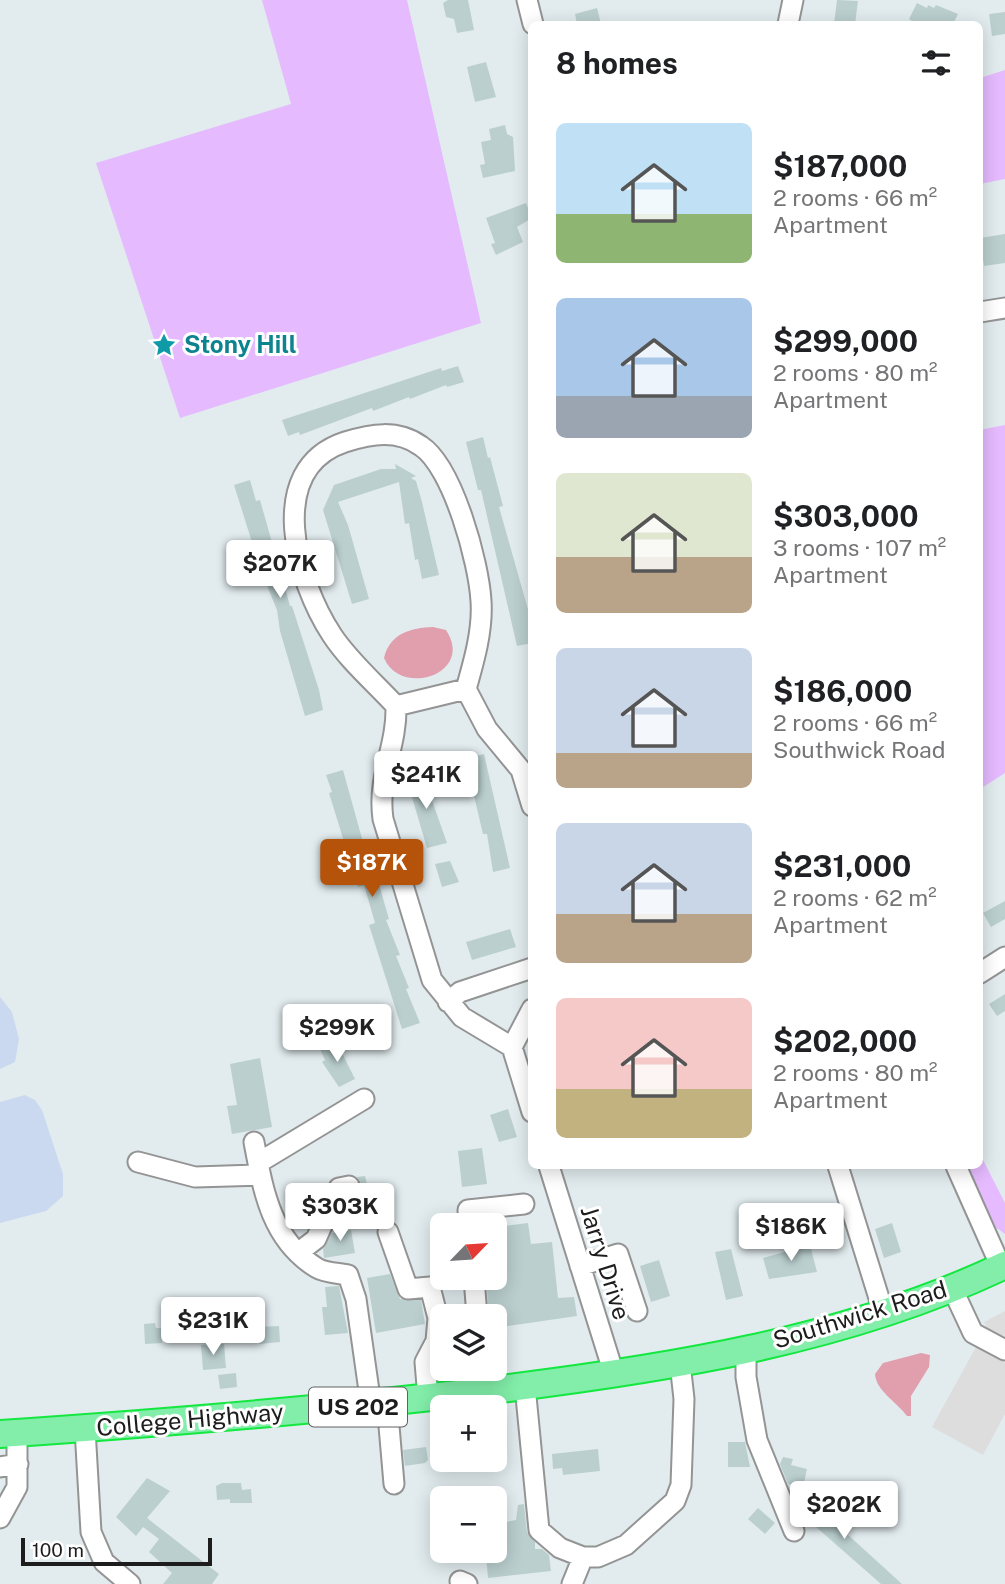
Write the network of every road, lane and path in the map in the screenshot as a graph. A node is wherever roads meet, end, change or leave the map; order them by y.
1 (527, 0) edge
2 (793, 0) edge
3 (532, 21) edge
4 (789, 21) edge
5 (1005, 308) edge
6 (983, 312) edge
7 (466, 689) junction
8 (396, 706) junction
9 (528, 793) edge
10 (1005, 957) edge
11 (528, 969) edge
12 (983, 971) edge
13 (448, 1002) junction
14 (528, 1017) edge
15 (512, 1047) junction
16 (364, 1099) dead end
17 (528, 1099) edge
18 (254, 1142) dead end
19 (138, 1162) dead end
20 (259, 1169) junction
21 (550, 1169) edge
22 (839, 1169) edge
23 (957, 1169) edge
24 (349, 1186) dead end
25 (524, 1204) dead end
26 (468, 1213) edge
27 (388, 1232) dead end
28 (299, 1252) junction
29 (580, 1266) junction
30 (1003, 1266) edge
31 (952, 1288) junction
32 (637, 1311) dead end
33 (883, 1311) junction
34 (746, 1349) junction
35 (1005, 1350) edge
36 (713, 1356) joint
37 (680, 1363) junction
38 (614, 1374) junction
39 (485, 1381) edge
40 (501, 1381) edge
41 (525, 1386) junction
42 (428, 1398) junction
43 (379, 1404) junction
44 (85, 1429) junction
45 (8, 1434) edge
46 (9, 1465) edge
47 (394, 1484) dead end
48 (3, 1508) edge
49 (794, 1531) dead end
50 (583, 1557) junction
51 (130, 1584) edge
52 (572, 1584) edge

1 - 3 street
2 - 4 street
5 - 6 street
7 - 8 street
7 - 8 street
7 - 9 street
8 - 13 street
10 - 12 street
11 - 13 street
13 - 15 street
14 - 15 street
15 - 17 street
16 - 20 street
18 - 20 street
19 - 20 street
20 - 28 street
21 - 29 street, Jarry Drive
22 - 33 street
23 - 30 street
24 - 28 street
25 - 26 street
27 - 42 street
28 - 43 street
29 - 32 street
29 - 38 street, Jarry Drive
30 - 31 highway, Southwick Road / US 202
31 - 33 highway, Southwick Road / US 202
31 - 35 street
33 - 34 highway, Southwick Road / US 202
34 - 36 highway, Southwick Road / US 202
34 - 49 street
36 - 37 highway, College Highway / US 202
37 - 38 highway, College Highway / US 202
37 - 50 street
38 - 41 highway, College Highway / US 202
39 - 42 highway, College Highway / US 202
40 - 41 highway, College Highway / US 202
41 - 50 street
42 - 43 highway, College Highway / US 202
43 - 44 highway, College Highway / US 202
43 - 47 street
44 - 45 highway, College Highway / US 202
44 - 51 street
45 - 46 street
46 - 48 street
50 - 52 street

